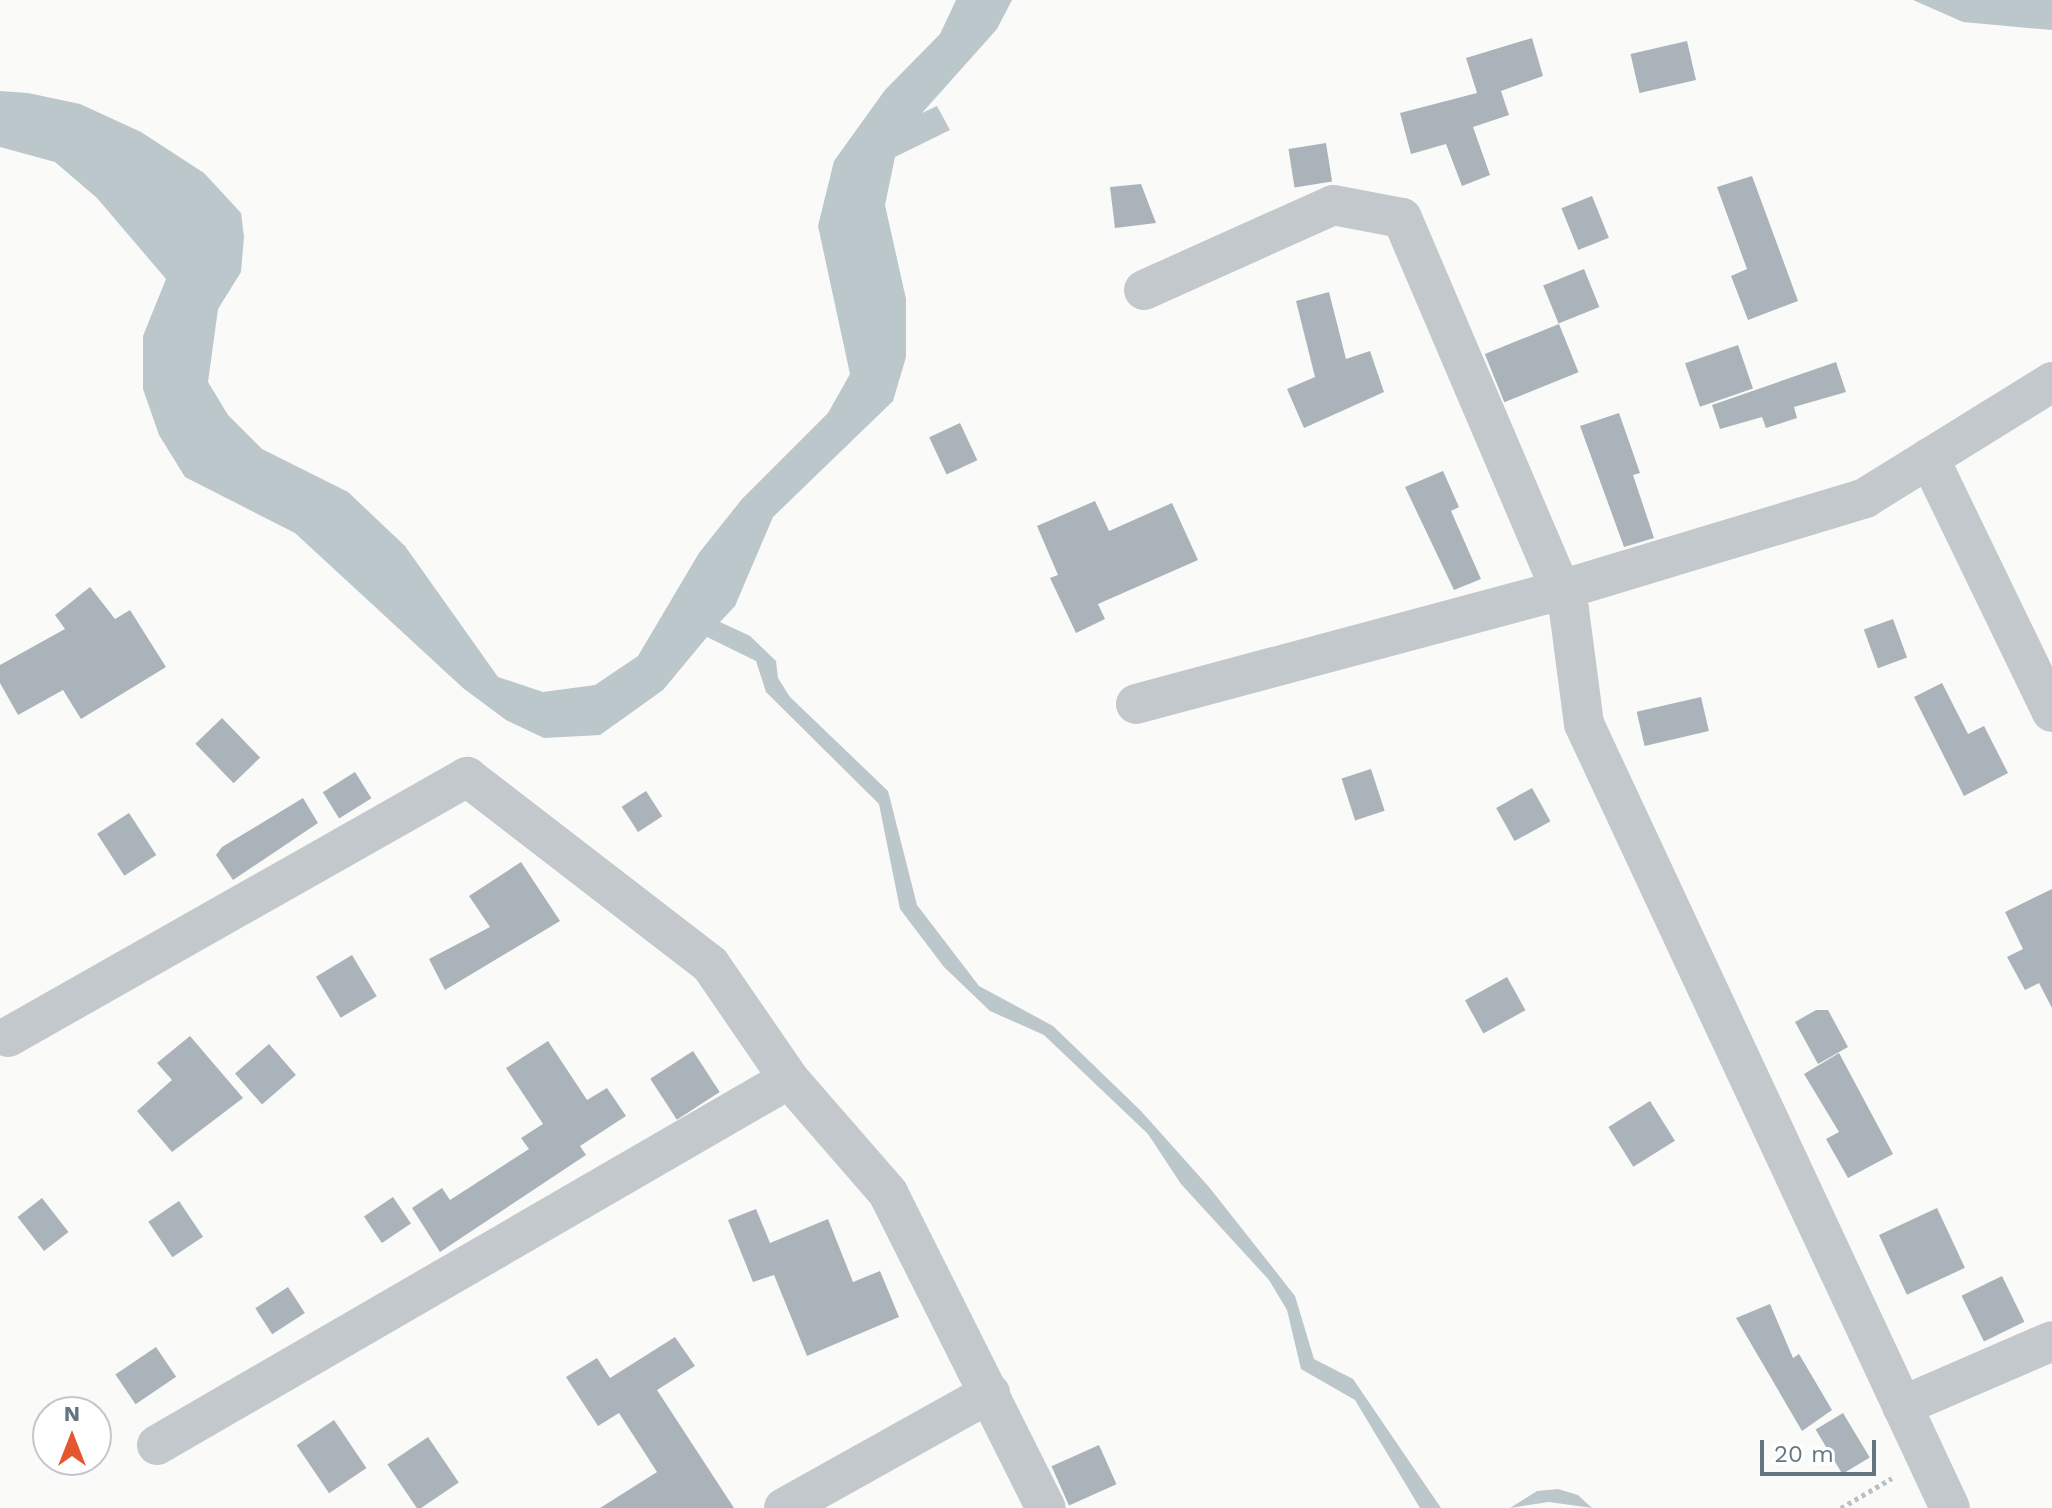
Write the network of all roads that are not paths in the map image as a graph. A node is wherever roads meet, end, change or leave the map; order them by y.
1 (1144, 290) dead end
2 (2052, 382) edge
3 (1929, 458) junction
4 (1561, 590) junction
5 (1136, 704) dead end
6 (2052, 712) edge
7 (8, 1037) dead end
8 (789, 1079) junction
9 (2052, 1341) edge
10 (990, 1393) junction
11 (1902, 1406) junction
12 (157, 1445) dead end
13 (784, 1508) edge
14 (1046, 1508) edge
15 (1950, 1508) edge

1 - 4 street
2 - 3 street
3 - 4 street
3 - 6 street
4 - 5 street
4 - 11 street
7 - 8 street
8 - 10 street
8 - 12 street
9 - 11 street
10 - 13 street
10 - 14 street
11 - 15 street

